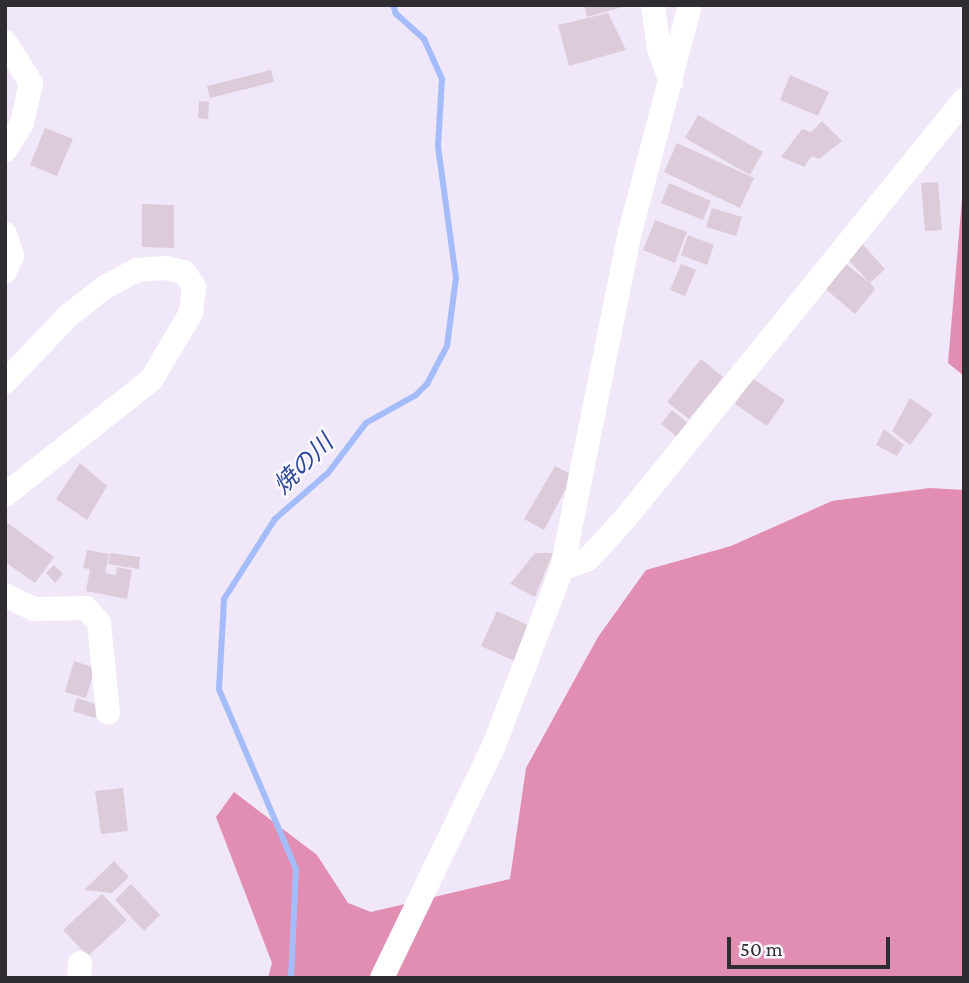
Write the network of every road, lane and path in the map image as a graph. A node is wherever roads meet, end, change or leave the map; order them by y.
1 (653, 5) edge
2 (690, 5) edge
3 (5, 42) edge
4 (671, 82) junction
5 (964, 100) edge
6 (5, 150) edge
7 (5, 234) edge
8 (5, 271) edge
9 (5, 382) edge
10 (5, 495) edge
11 (562, 569) junction
12 (5, 595) edge
13 (108, 713) dead end
14 (382, 978) edge

1 - 4 street
2 - 4 street
3 - 6 street
4 - 11 street
5 - 11 street
7 - 8 street
9 - 10 street
11 - 14 street
12 - 13 street

